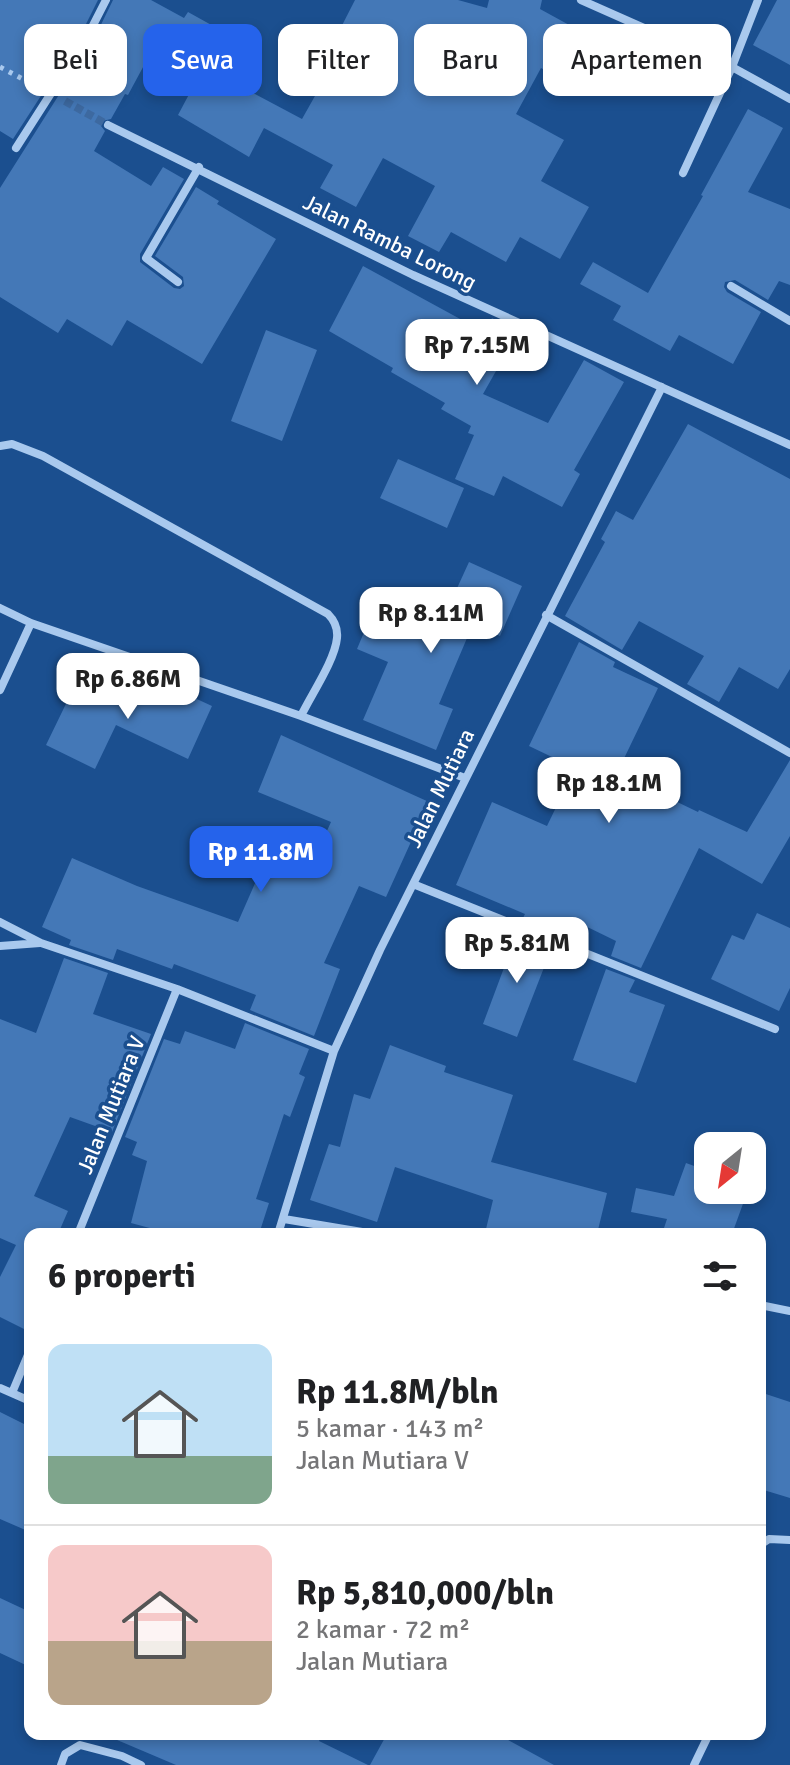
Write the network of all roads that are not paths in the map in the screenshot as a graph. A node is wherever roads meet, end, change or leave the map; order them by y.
1 (106, 0) edge
2 (581, 0) edge
3 (758, 0) edge
4 (732, 67) junction
5 (790, 99) edge
6 (108, 125) tunnel mouth
7 (16, 148) dead end
8 (199, 167) junction
9 (683, 173) dead end
10 (178, 282) dead end
11 (731, 286) dead end
12 (790, 321) edge
13 (662, 387) junction
14 (790, 445) edge
15 (0, 446) edge
16 (0, 608) edge
17 (546, 615) junction
18 (31, 623) junction
19 (0, 690) edge
20 (301, 716) junction
21 (790, 753) edge
22 (465, 778) junction
23 (413, 884) junction
24 (0, 922) edge
25 (41, 943) junction
26 (0, 946) edge
27 (177, 989) junction
28 (775, 1029) dead end
29 (334, 1051) junction
30 (284, 1219) junction
31 (80, 1228) edge
32 (280, 1228) edge
33 (338, 1228) edge
34 (766, 1306) edge
35 (790, 1311) edge
36 (24, 1364) edge
37 (0, 1388) edge
38 (12, 1393) junction
39 (24, 1398) edge
40 (790, 1540) edge
41 (766, 1541) edge
42 (706, 1740) edge
43 (61, 1765) edge
44 (141, 1765) edge
45 (694, 1765) edge

1 - 7 street
2 - 4 street
3 - 4 street
4 - 5 street
4 - 9 street
6 - 8 street, Jalan Ramba Lorong
8 - 10 street
8 - 13 street, Jalan Ramba Lorong
11 - 12 street
13 - 14 street, Jalan Ramba Lorong
13 - 17 street, Jalan Mutiara
15 - 20 street
16 - 18 street
17 - 21 street
17 - 22 street, Jalan Mutiara
18 - 19 street
18 - 20 street
20 - 22 street
22 - 23 street, Jalan Mutiara
23 - 28 street
23 - 29 street, Jalan Mutiara
24 - 25 street
25 - 26 street
25 - 27 street
27 - 29 street
27 - 31 street, Jalan Mutiara V
29 - 30 street, Jalan Mutiara
30 - 32 street, Jalan Mutiara
30 - 33 street
34 - 35 street
36 - 38 street
37 - 38 street
38 - 39 street
40 - 41 street
42 - 45 street
43 - 44 street

